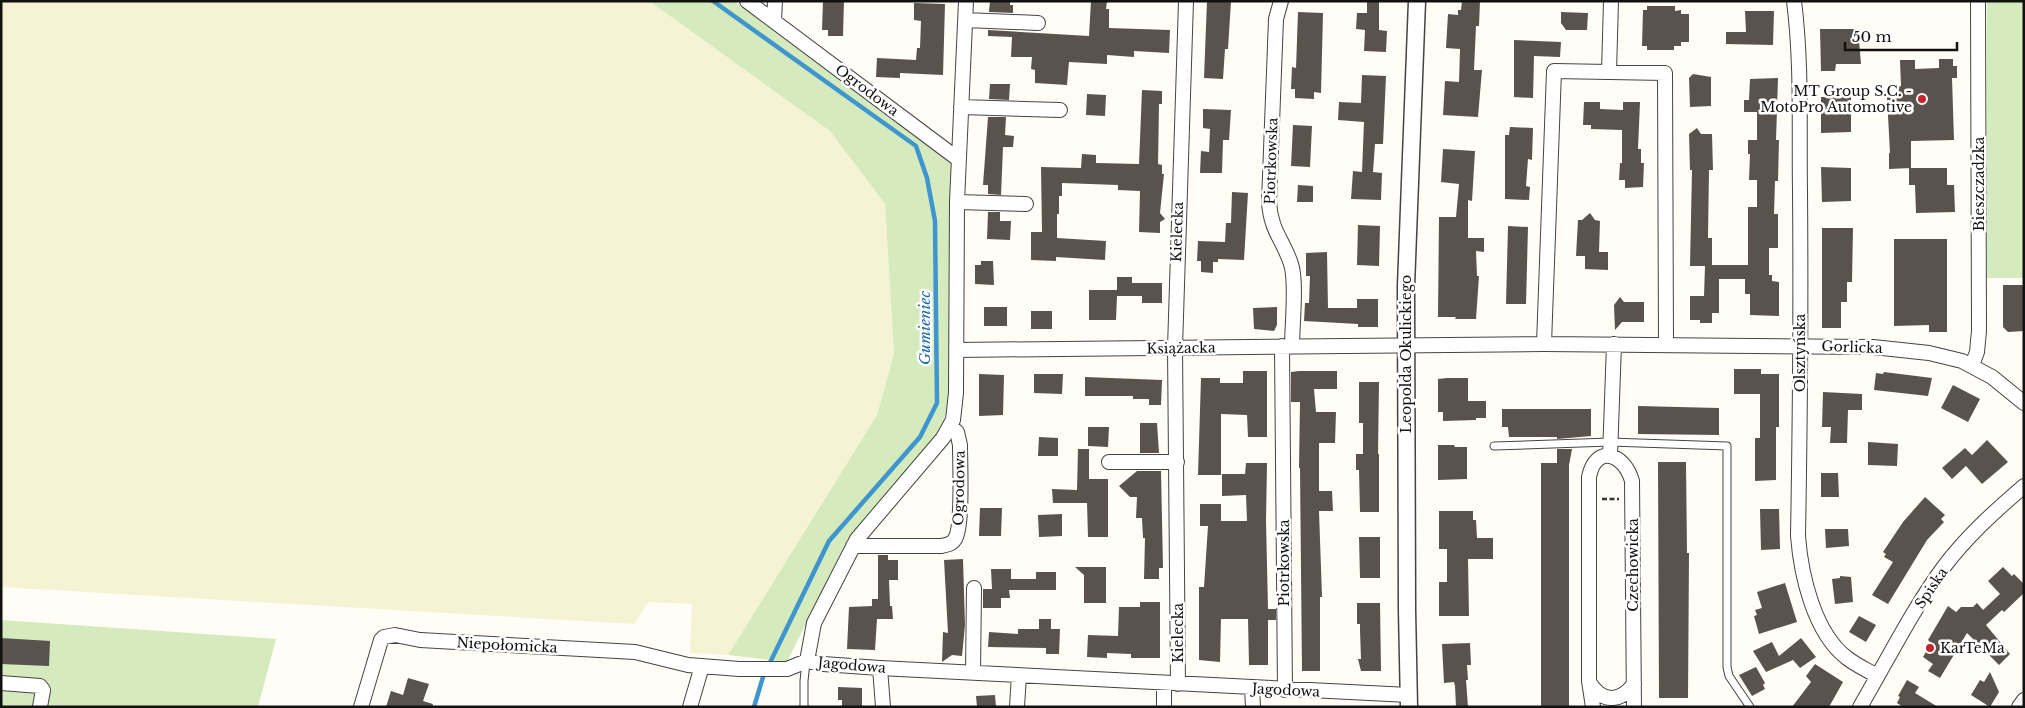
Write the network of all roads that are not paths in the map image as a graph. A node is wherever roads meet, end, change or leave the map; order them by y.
1 (748, 1) edge
2 (775, 1) edge
3 (966, 1) edge
4 (1186, 1) edge
5 (1281, 1) edge
6 (1417, 1) edge
7 (1611, 1) edge
8 (1794, 1) edge
9 (1978, 1) edge
10 (966, 20) junction
11 (774, 21) junction
12 (1038, 23) dead end
13 (1609, 72) junction
14 (961, 107) junction
15 (1060, 110) dead end
16 (958, 159) junction
17 (957, 202) junction
18 (1026, 204) dead end
19 (1544, 344) junction
20 (1614, 344) junction
21 (1666, 344) junction
22 (1406, 345) junction
23 (1801, 345) junction
24 (1287, 346) junction
25 (1175, 348) junction
26 (956, 350) junction
27 (1972, 366) junction
28 (2024, 403) edge
29 (950, 426) junction
30 (1610, 442) junction
31 (1494, 446) dead end
32 (1610, 456) junction
33 (1109, 462) dead end
34 (1176, 462) junction
35 (2024, 486) edge
36 (853, 546) junction
37 (974, 588) dead end
38 (807, 661) junction
39 (702, 666) junction
40 (880, 668) junction
41 (973, 672) junction
42 (1019, 675) junction
43 (1877, 676) junction
44 (1589, 681) junction
45 (1, 683) edge
46 (1171, 684) junction
47 (1634, 684) junction
48 (1252, 688) junction
49 (1285, 690) junction
50 (2024, 700) edge
51 (1409, 701) edge
52 (40, 707) edge
53 (362, 707) edge
54 (690, 707) edge
55 (804, 707) edge
56 (883, 707) edge
57 (1017, 707) edge
58 (1164, 707) edge
59 (1252, 707) edge
60 (1593, 707) edge
61 (1634, 707) edge
62 (1750, 707) edge
63 (1860, 707) edge
64 (2019, 707) edge

1 - 11 street, Ogrodowa
2 - 11 street
3 - 10 street, Ogrodowa
4 - 25 street, Kielecka
5 - 24 street, Piotrkowska
6 - 22 street, Leopolda Okulickiego
7 - 13 street
8 - 23 street, Olsztyńska
9 - 27 street, Bieszczadzka
10 - 12 street
10 - 14 street, Ogrodowa
11 - 16 street, Ogrodowa
13 - 19 street
13 - 21 street
14 - 15 street
14 - 16 street, Ogrodowa
16 - 17 street, Ogrodowa
17 - 18 street
17 - 26 street, Ogrodowa
19 - 20 street, Gorlicka
19 - 22 street, Gorlicka
20 - 21 street, Gorlicka
20 - 30 street
21 - 23 street, Gorlicka
22 - 24 street, Książacka
22 - 51 street, Leopolda Okulickiego
23 - 27 street, Gorlicka
23 - 43 street, Olsztyńska
24 - 25 street, Książacka
24 - 49 street, Piotrkowska
25 - 26 street, Książacka
25 - 34 street, Kielecka
26 - 29 street, Ogrodowa
27 - 28 street, Gorlicka
29 - 36 street, Ogrodowa
29 - 36 street, Ogrodowa
30 - 31 lane
30 - 32 street
30 - 62 lane
32 - 44 street
32 - 47 street, Czechowicka
33 - 34 street
34 - 46 street, Kielecka
35 - 43 street, Spiska
36 - 38 street, Ogrodowa
37 - 41 street
38 - 39 street, Jagodowa
38 - 40 street, Jagodowa
38 - 55 lane
39 - 53 street, Niepołomicka
39 - 54 street
40 - 41 street, Jagodowa
40 - 56 street
41 - 42 street, Jagodowa
42 - 46 street, Jagodowa
42 - 57 street
43 - 63 street, Spiska
44 - 47 street
44 - 60 street
45 - 52 street
46 - 48 street, Jagodowa
46 - 58 street
47 - 61 street, Czechowicka
48 - 49 street, Jagodowa
48 - 59 street
49 - 51 street, Jagodowa
50 - 64 street

